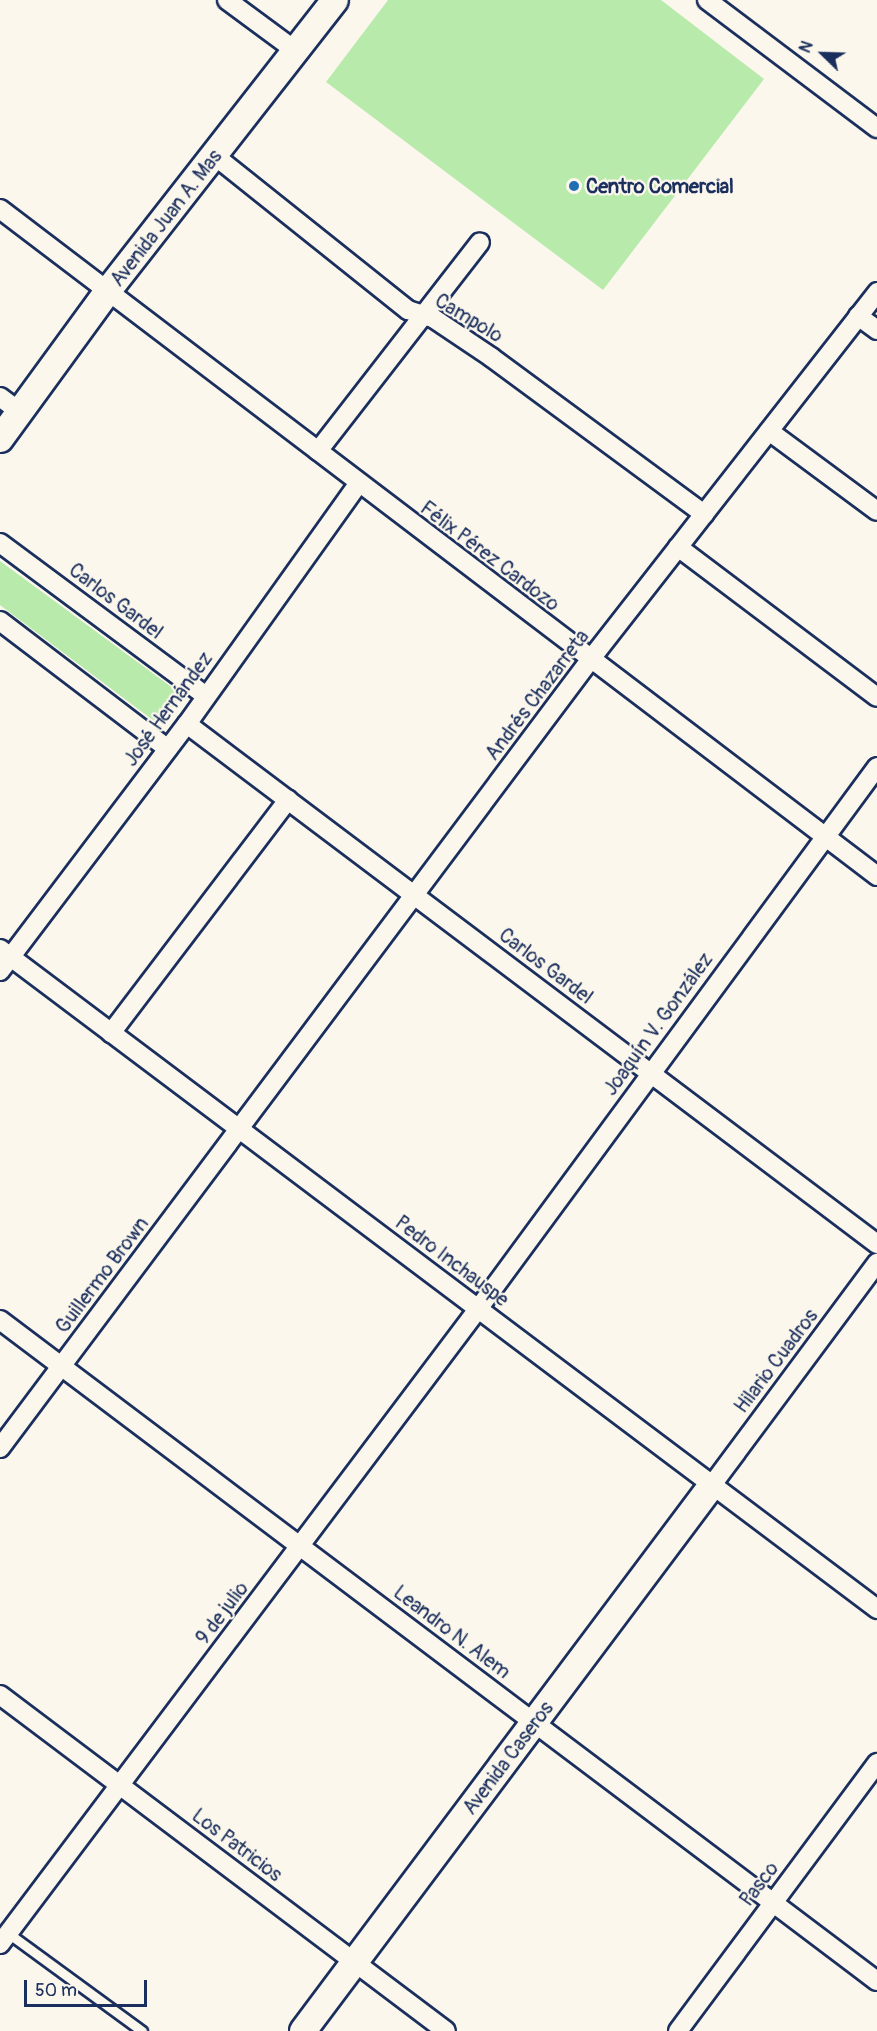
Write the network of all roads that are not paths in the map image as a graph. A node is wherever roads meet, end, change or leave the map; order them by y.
1 (227, 0) edge
2 (335, 0) edge
3 (709, 1) edge
4 (296, 51) junction
5 (877, 128) edge
6 (215, 156) junction
7 (0, 209) edge
8 (480, 242) dead end
9 (110, 288) junction
10 (877, 292) edge
11 (420, 314) junction
12 (858, 316) junction
13 (877, 330) edge
14 (10, 404) edge
15 (769, 431) junction
16 (0, 439) edge
17 (318, 451) junction
18 (358, 484) junction
19 (877, 511) edge
20 (704, 514) junction
21 (0, 543) edge
22 (678, 547) junction
23 (0, 621) edge
24 (590, 660) junction
25 (206, 696) junction
26 (877, 698) edge
27 (187, 724) junction
28 (168, 749) junction
29 (877, 767) edge
30 (288, 800) junction
31 (824, 836) junction
32 (877, 876) edge
33 (415, 896) junction
34 (4, 959) edge
35 (111, 1033) junction
36 (650, 1073) junction
37 (239, 1129) junction
38 (877, 1244) edge
39 (877, 1263) edge
40 (478, 1309) junction
41 (0, 1320) edge
42 (62, 1366) junction
43 (0, 1448) edge
44 (712, 1485) junction
45 (301, 1546) junction
46 (877, 1609) edge
47 (0, 1695) edge
48 (535, 1723) junction
49 (877, 1763) edge
50 (119, 1785) junction
51 (773, 1903) junction
52 (4, 1939) edge
53 (355, 1963) junction
54 (877, 1981) edge
55 (142, 2031) edge
56 (303, 2031) edge
57 (446, 2031) edge
58 (678, 2031) edge

1 - 4 street
2 - 4 main road, Avenida Juan A. Mas
3 - 5 street
4 - 6 main road, Avenida Juan A. Mas
6 - 9 main road, Avenida Juan A. Mas
6 - 11 street, Campolo
7 - 9 street, Félix Pérez Cardozo
8 - 11 street
9 - 14 main road, Avenida Juan A. Mas
9 - 17 street, Félix Pérez Cardozo
10 - 12 street, Andrés Chazarreta
11 - 17 street
11 - 20 street, Campolo
12 - 13 street
12 - 15 street, Andrés Chazarreta
14 - 16 main road, Avenida Juan A. Mas
15 - 19 street
15 - 20 street, Andrés Chazarreta
17 - 18 street, Félix Pérez Cardozo
18 - 24 street, Félix Pérez Cardozo
18 - 25 street, José Hernández
20 - 22 street, Andrés Chazarreta
21 - 25 street, Carlos Gardel
22 - 24 street, Andrés Chazarreta
22 - 26 street
23 - 28 street
24 - 31 street, Félix Pérez Cardozo
24 - 33 street, Andrés Chazarreta
25 - 27 street, José Hernández
27 - 28 street, José Hernández
27 - 30 street, Carlos Gardel
28 - 34 street, José Hernández
29 - 31 street, Joaquín V. González
30 - 33 street, Carlos Gardel
30 - 35 street
31 - 32 street, Félix Pérez Cardozo
31 - 36 street, Joaquín V. González
33 - 36 street, Carlos Gardel
33 - 37 street, Andrés Chazarreta
34 - 35 street, Pedro Inchauspe
35 - 37 street, Pedro Inchauspe
36 - 38 street, Carlos Gardel
36 - 40 street, Joaquín V. González
37 - 40 street, Pedro Inchauspe
37 - 42 street, Guillermo Brown
39 - 44 street, Hilario Cuadros
40 - 44 street, Pedro Inchauspe
40 - 45 street, 9 de julio
41 - 42 street, Leandro N. Alem
42 - 43 street, Guillermo Brown
42 - 45 street, Leandro N. Alem
44 - 46 street, Pedro Inchauspe
44 - 48 main road, Avenida Caseros
45 - 48 street, Leandro N. Alem
45 - 50 street, 9 de julio
47 - 50 street, Los Patricios
48 - 51 street, Leandro N. Alem
48 - 53 main road, Avenida Caseros
49 - 51 street, Pasco
50 - 52 street, 9 de julio
50 - 53 street, Los Patricios
51 - 54 street, Leandro N. Alem
51 - 58 street, Pasco
52 - 55 lane
53 - 56 main road, Avenida Caseros
53 - 57 street, Los Patricios

